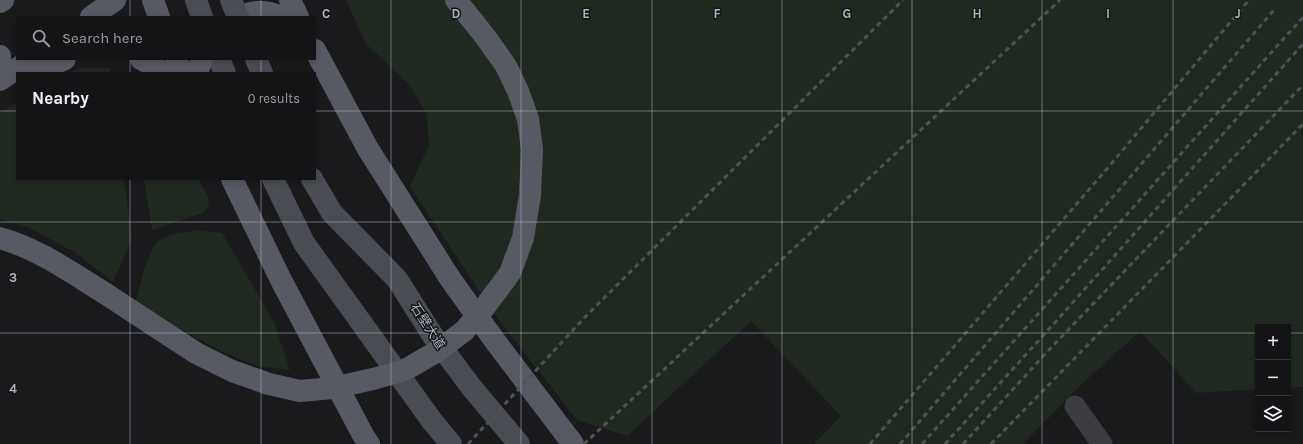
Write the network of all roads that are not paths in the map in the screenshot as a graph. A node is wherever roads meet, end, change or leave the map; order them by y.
1 (3, 0) edge
2 (115, 0) edge
3 (152, 0) edge
4 (196, 0) edge
5 (231, 0) edge
6 (290, 0) edge
7 (305, 0) edge
8 (456, 0) edge
9 (0, 2) edge
10 (92, 16) edge
11 (159, 16) edge
12 (202, 16) edge
13 (238, 16) edge
14 (240, 16) edge
15 (279, 16) edge
16 (298, 16) edge
17 (308, 16) edge
18 (316, 52) edge
19 (0, 56) edge
20 (30, 60) edge
21 (63, 60) edge
22 (142, 60) edge
23 (176, 60) edge
24 (202, 60) edge
25 (220, 60) edge
26 (256, 60) edge
27 (0, 63) edge
28 (37, 72) edge
29 (161, 72) edge
30 (182, 72) edge
31 (197, 72) edge
32 (225, 72) edge
33 (262, 72) edge
34 (0, 80) edge
35 (16, 84) edge
36 (0, 92) edge
37 (232, 180) edge
38 (273, 180) edge
39 (313, 180) edge
40 (0, 238) edge
41 (1075, 406) dead end
42 (369, 444) edge
43 (451, 444) edge
44 (519, 444) edge
45 (573, 444) edge
46 (1102, 444) edge

1 - 9 main road
2 - 10 main road
3 - 11 main road
4 - 12 street
5 - 13 street, bridge
6 - 16 main road
7 - 17 main road
8 - 40 main road, bridge
14 - 15 main road
18 - 45 main road
19 - 27 main road
20 - 34 main road
21 - 28 main road
22 - 29 main road
23 - 30 main road
24 - 31 main road
25 - 32 street
26 - 33 street
35 - 36 main road
37 - 42 main road
38 - 43 street
39 - 44 street, 石壁大道
41 - 46 street

